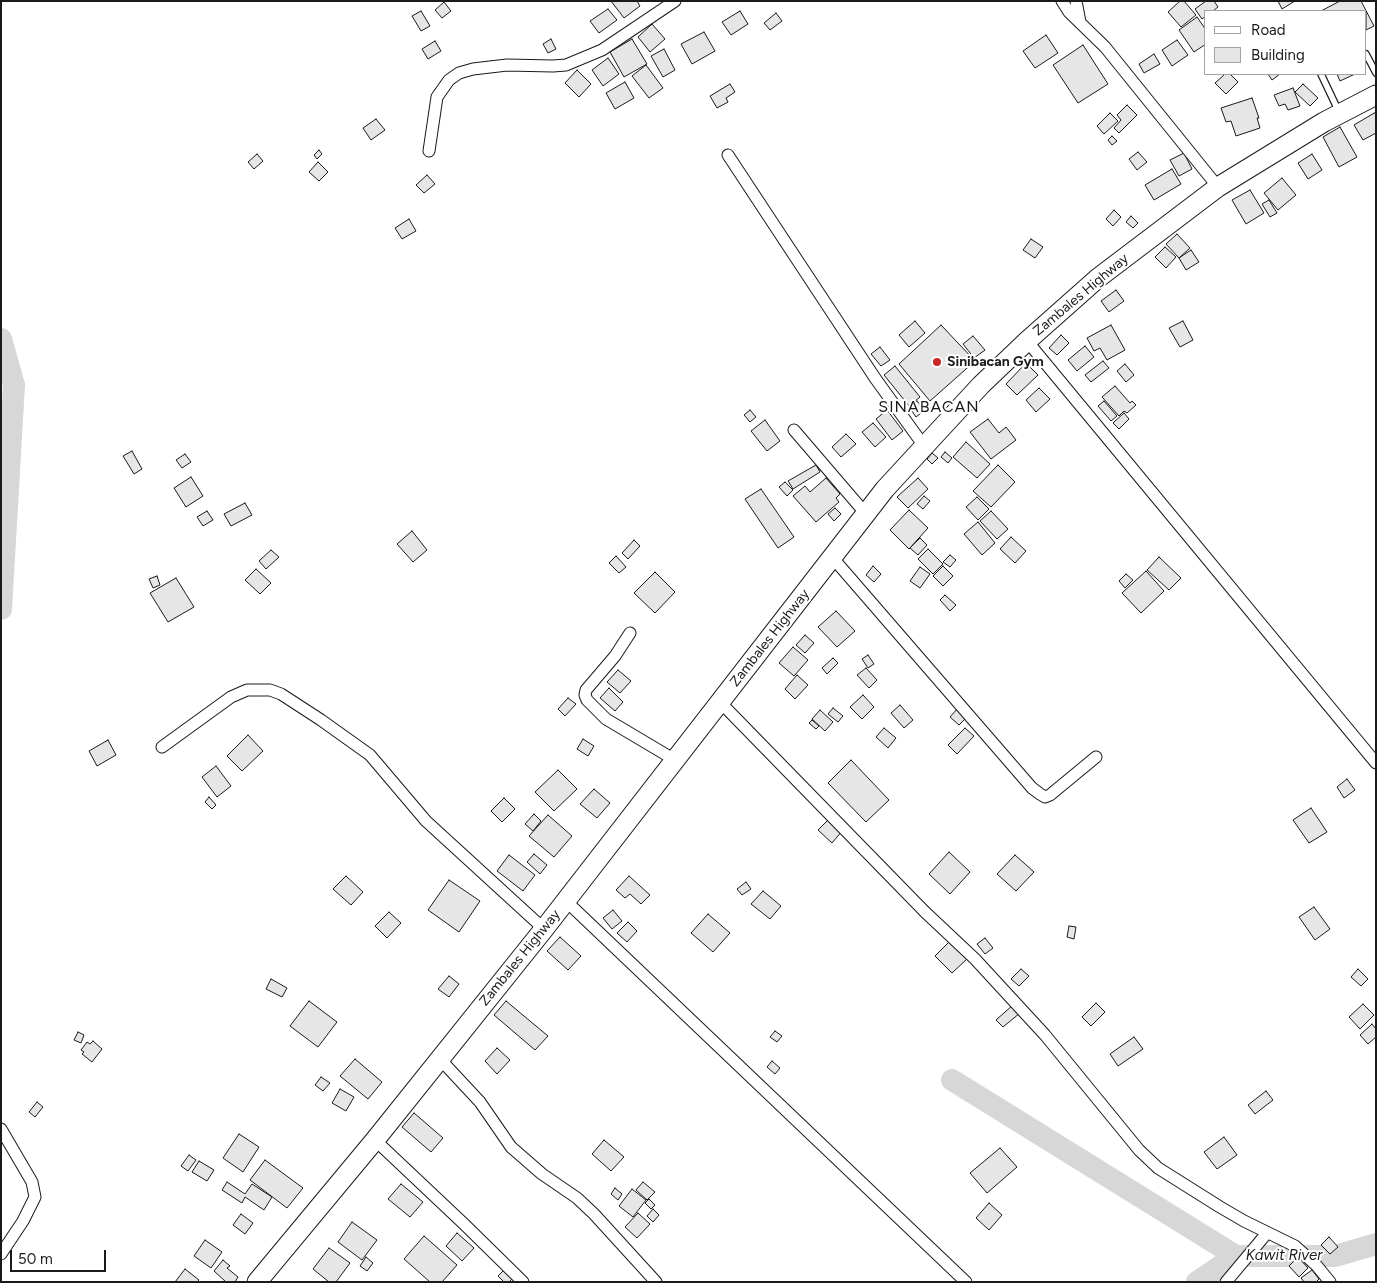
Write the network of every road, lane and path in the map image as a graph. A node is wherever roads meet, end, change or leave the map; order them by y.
1 (675, 1) edge
2 (1062, 1) edge
3 (1076, 1) edge
4 (1080, 22) junction
5 (1367, 56) edge
6 (1376, 73) edge
7 (1321, 75) edge
8 (1376, 95) edge
9 (1340, 114) junction
10 (429, 152) dead end
11 (728, 155) dead end
12 (1218, 187) junction
13 (1027, 341) junction
14 (794, 430) dead end
15 (924, 446) junction
16 (866, 514) junction
17 (832, 557) junction
18 (630, 633) dead end
19 (720, 702) junction
20 (162, 747) dead end
21 (1096, 757) dead end
22 (675, 760) junction
23 (1376, 763) edge
24 (566, 901) junction
25 (544, 929) junction
26 (439, 1058) junction
27 (1, 1129) edge
28 (375, 1140) junction
29 (1267, 1233) junction
30 (1, 1254) edge
31 (258, 1282) edge
32 (523, 1282) edge
33 (656, 1282) edge
34 (966, 1282) edge
35 (1226, 1282) edge
36 (1330, 1282) edge

1 - 10 street
2 - 4 street
3 - 4 street
4 - 12 street
5 - 6 lane
7 - 9 lane
8 - 9 main road, Zambales Highway
9 - 12 main road, Zambales Highway
11 - 15 street
12 - 13 main road, Zambales Highway
13 - 15 main road, Zambales Highway
13 - 23 street
14 - 16 street
15 - 16 main road, Zambales Highway
16 - 17 main road, Zambales Highway
17 - 19 main road, Zambales Highway
17 - 21 street
18 - 22 street
19 - 22 main road, Zambales Highway
19 - 29 street
20 - 25 street
22 - 24 main road, Zambales Highway
24 - 25 main road, Zambales Highway
24 - 34 street
25 - 26 main road, Zambales Highway
26 - 28 main road, Zambales Highway
26 - 33 street
27 - 30 street
28 - 31 main road, Zambales Highway
28 - 32 street
29 - 35 street
29 - 36 street

